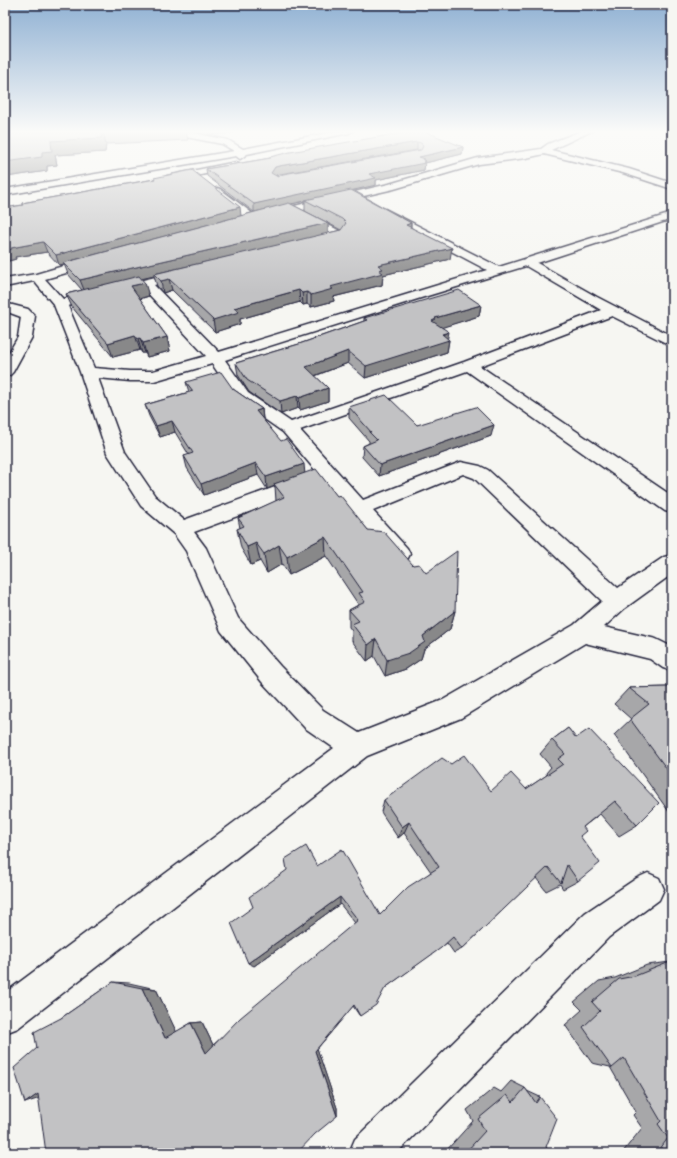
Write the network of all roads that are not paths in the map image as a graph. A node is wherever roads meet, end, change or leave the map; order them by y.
1 (53, 185) edge
2 (210, 185) edge
3 (398, 185) edge
4 (5, 192) edge
5 (352, 195) junction
6 (303, 196) edge
7 (314, 203) junction
8 (292, 209) junction
9 (672, 216) edge
10 (252, 218) junction
11 (237, 222) edge
12 (303, 246) edge
13 (106, 258) edge
14 (527, 262) junction
15 (198, 271) edge
16 (498, 271) junction
17 (37, 277) junction
18 (5, 283) edge
19 (145, 284) junction
20 (60, 304) junction
21 (5, 307) edge
22 (612, 311) junction
23 (672, 342) edge
24 (216, 358) junction
25 (469, 365) junction
26 (5, 372) edge
27 (88, 372) junction
28 (289, 428) junction
29 (331, 474) junction
30 (672, 506) edge
31 (361, 508) junction
32 (181, 529) junction
33 (672, 563) edge
34 (408, 564) edge
35 (618, 601) junction
36 (582, 632) junction
37 (672, 660) edge
38 (357, 747) junction
39 (648, 889) dead end
40 (5, 1016) edge
41 (369, 1153) edge

1 - 4 street
2 - 10 street
3 - 5 street
5 - 7 street
5 - 16 street
6 - 7 street
7 - 8 street
8 - 10 street
8 - 12 street
9 - 14 street
10 - 11 street
13 - 17 street
14 - 16 street
14 - 22 street
15 - 19 street
16 - 24 street
17 - 18 street
17 - 20 street
19 - 20 street
19 - 24 street
20 - 27 street
21 - 26 street
22 - 23 street
22 - 25 street
24 - 27 street
24 - 28 street
25 - 28 street
25 - 30 street
27 - 32 street
28 - 29 street
29 - 31 street
29 - 32 street
31 - 34 street
31 - 35 street
32 - 38 street
33 - 35 street
35 - 36 street
36 - 37 street
36 - 38 street
38 - 40 street
39 - 41 street

